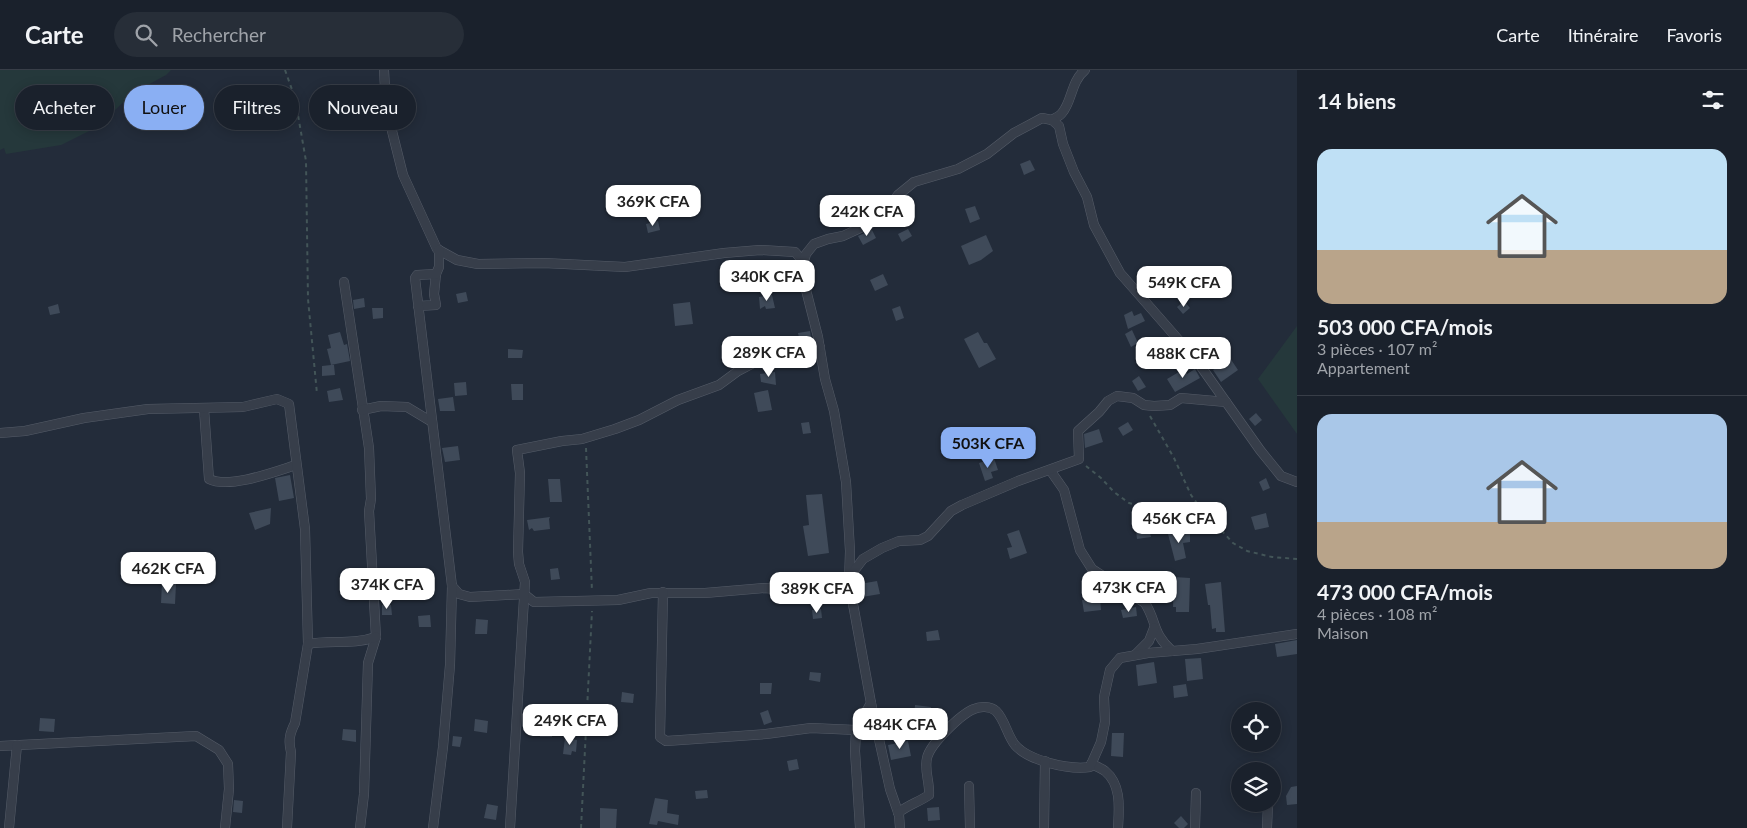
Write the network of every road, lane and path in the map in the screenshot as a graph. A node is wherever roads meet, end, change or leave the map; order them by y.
1 (285, 70) edge
2 (384, 70) edge
3 (1085, 70) edge
4 (1052, 120) junction
5 (439, 250) junction
6 (803, 265) junction
7 (436, 274) junction
8 (344, 282) dead end
9 (418, 306) junction
10 (820, 347) junction
11 (317, 394) dead end
12 (1226, 402) junction
13 (1144, 405) junction
14 (204, 409) junction
15 (362, 410) junction
16 (432, 422) junction
17 (0, 434) edge
18 (586, 438) junction
19 (1079, 459) junction
20 (296, 465) junction
21 (1050, 470) junction
22 (1297, 482) edge
23 (1199, 506) junction
24 (1297, 558) edge
25 (850, 581) junction
26 (452, 586) junction
27 (663, 592) junction
28 (524, 594) junction
29 (592, 600) junction
30 (534, 602) junction
31 (523, 610) junction
32 (1154, 628) junction
33 (1297, 634) edge
34 (376, 637) junction
35 (308, 644) junction
36 (1172, 651) junction
37 (1135, 655) junction
38 (871, 702) junction
39 (856, 730) junction
40 (17, 745) junction
41 (0, 746) edge
42 (1045, 761) junction
43 (1091, 764) junction
44 (969, 786) dead end
45 (1196, 794) dead end
46 (1268, 812) edge
47 (898, 813) junction
48 (9, 828) edge
49 (225, 828) edge
50 (286, 828) edge
51 (360, 828) edge
52 (433, 828) edge
53 (510, 828) edge
54 (581, 828) edge
55 (860, 828) edge
56 (900, 828) edge
57 (970, 828) edge
58 (1044, 828) edge
59 (1118, 828) edge
60 (1195, 828) edge
61 (1268, 828) edge

1 - 11 path
2 - 5 street
3 - 4 street
4 - 6 street
4 - 12 street
5 - 6 street
5 - 7 street
6 - 10 street
7 - 9 street
7 - 9 street
8 - 15 street
9 - 16 street
10 - 18 street
10 - 25 street
12 - 13 street
12 - 22 street
13 - 19 street
13 - 23 path
14 - 17 street
14 - 20 street
14 - 20 street
15 - 16 street
15 - 34 street
16 - 26 street
18 - 28 street
18 - 29 path
19 - 21 street
19 - 23 path
20 - 35 street
21 - 25 street
21 - 32 street
23 - 24 path
25 - 27 street
25 - 38 street
26 - 28 street
26 - 52 street
27 - 29 street
27 - 39 street
28 - 30 street
28 - 31 street
29 - 30 street
29 - 54 path
30 - 31 street
31 - 53 street
32 - 36 street
32 - 37 street
33 - 36 street
34 - 35 street
34 - 51 street
35 - 50 street
36 - 37 street
37 - 43 street
38 - 39 street
38 - 47 street
39 - 55 street
40 - 41 street
40 - 48 street
40 - 49 street
42 - 43 street
42 - 47 street
42 - 58 street
43 - 59 street
44 - 57 street
45 - 60 street
46 - 61 street
47 - 56 street

